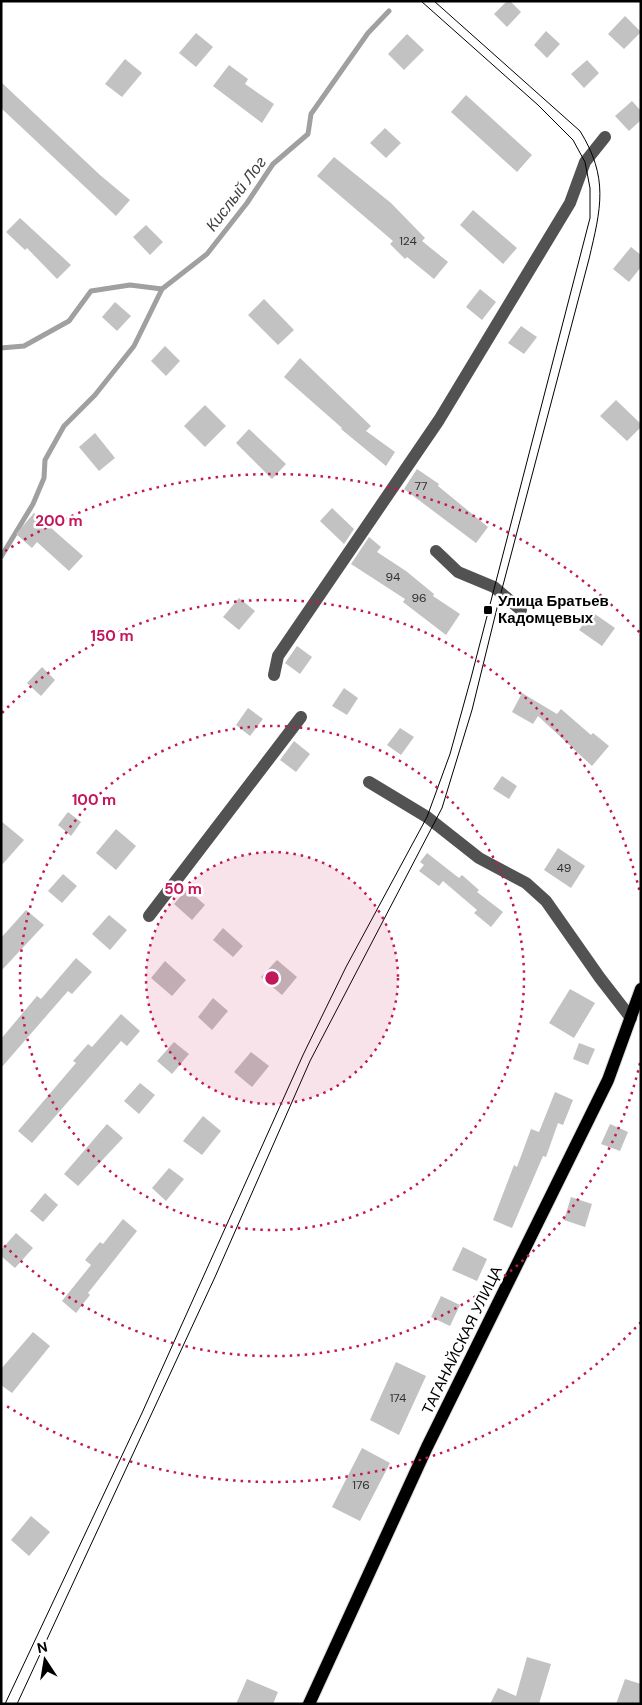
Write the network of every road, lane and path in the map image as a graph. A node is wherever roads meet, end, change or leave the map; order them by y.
1 (605, 137) dead end
2 (436, 551) dead end
3 (521, 610) dead end
4 (274, 675) dead end
5 (301, 717) dead end
6 (369, 782) dead end
7 (149, 916) dead end
8 (641, 990) edge
9 (631, 1018) junction
10 (309, 1704) edge

1 - 4 street
2 - 3 street
5 - 7 street
6 - 9 street
8 - 9 main road, ТАГАНАЙСКАЯ УЛИЦА
9 - 10 main road, ТАГАНАЙСКАЯ УЛИЦА

